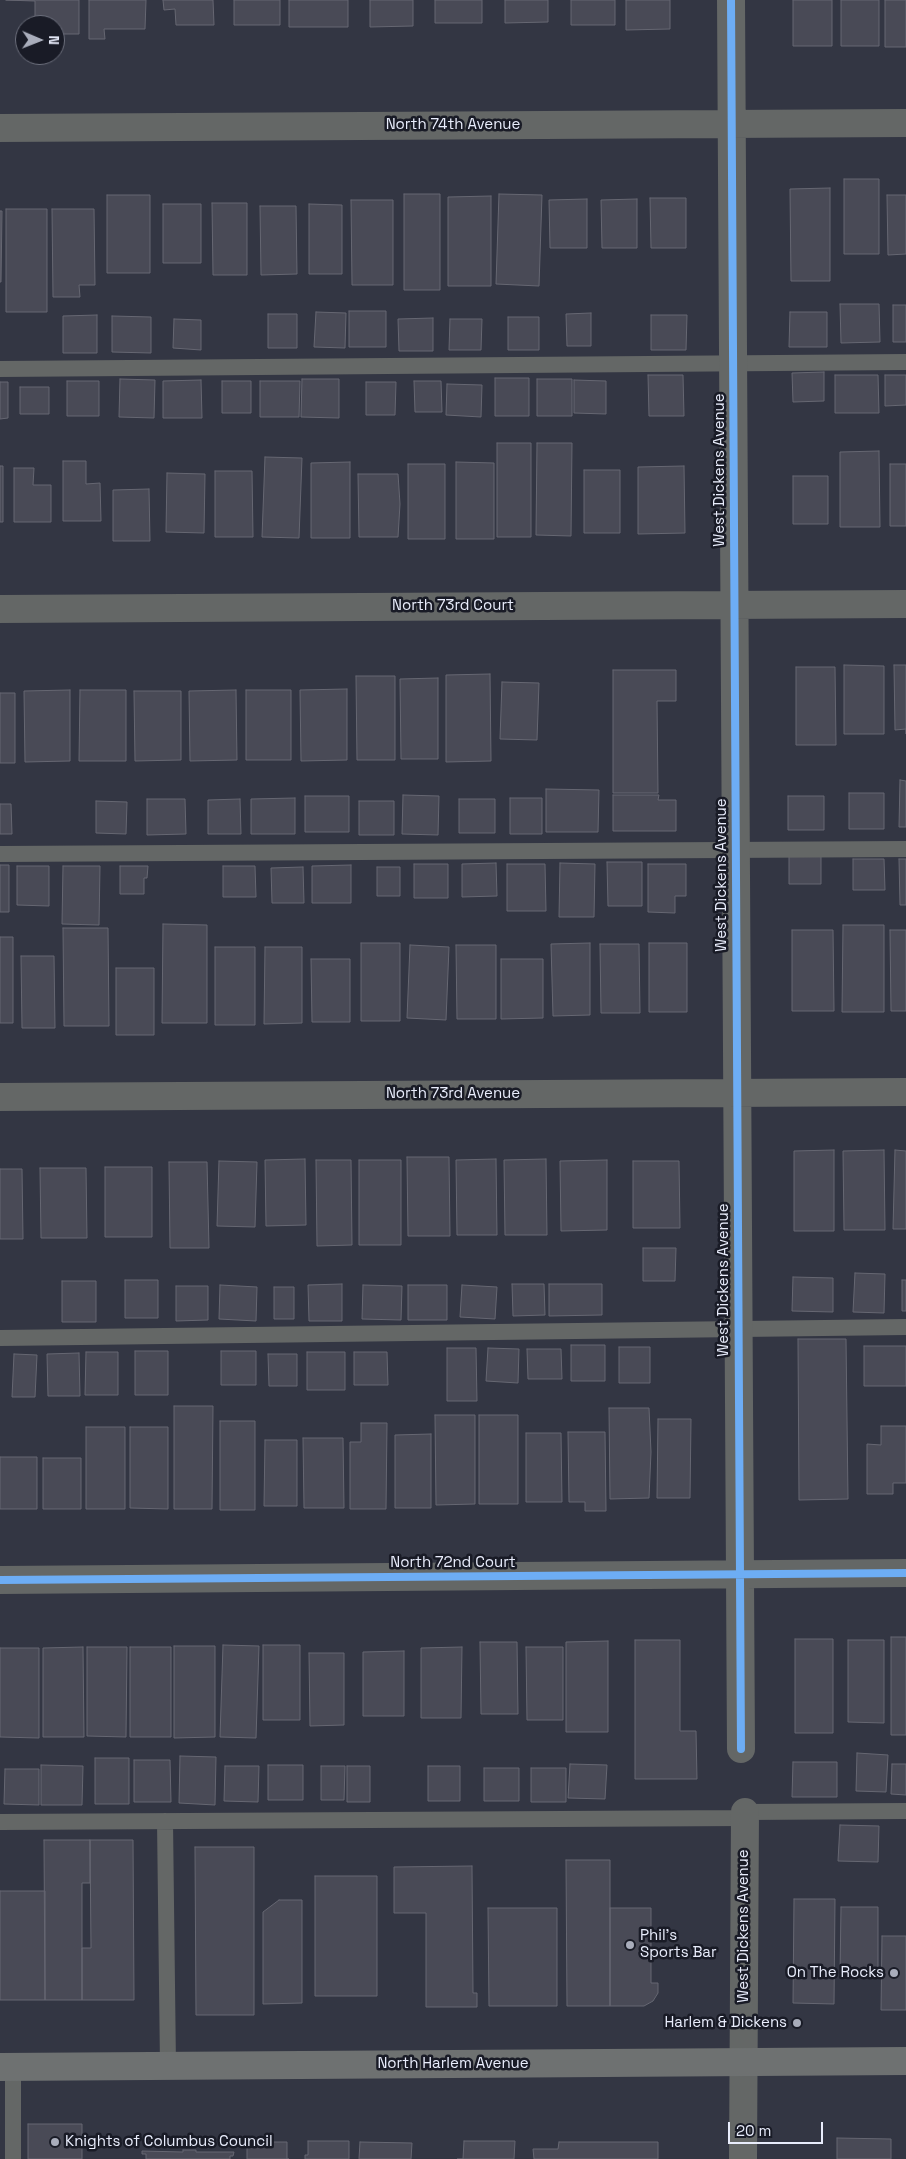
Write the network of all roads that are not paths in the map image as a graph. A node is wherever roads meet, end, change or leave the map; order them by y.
1 (731, 0) edge
2 (906, 122) edge
3 (732, 123) junction
4 (0, 128) edge
5 (906, 362) edge
6 (734, 363) junction
7 (0, 369) edge
8 (906, 604) edge
9 (734, 605) junction
10 (0, 609) edge
11 (906, 849) edge
12 (736, 851) junction
13 (0, 854) edge
14 (906, 1092) edge
15 (737, 1093) junction
16 (0, 1097) edge
17 (906, 1327) edge
18 (738, 1329) junction
19 (0, 1338) edge
20 (906, 1573) edge
21 (740, 1574) junction
22 (0, 1580) edge
23 (741, 1749) dead end
24 (906, 1811) edge
25 (745, 1815) junction
26 (165, 1821) junction
27 (0, 1822) edge
28 (906, 2061) edge
29 (744, 2062) junction
30 (168, 2066) junction
31 (6, 2067) edge
32 (13, 2159) edge
33 (743, 2159) edge

1 - 3 street, West Dickens Avenue
2 - 3 street, North 74th Avenue
3 - 4 street, North 74th Avenue
3 - 6 street, West Dickens Avenue
5 - 6 lane
6 - 7 lane
6 - 9 street, West Dickens Avenue
8 - 9 street, North 73rd Court
9 - 10 street, North 73rd Court
9 - 12 street, West Dickens Avenue
11 - 12 lane
12 - 13 lane
12 - 15 street, West Dickens Avenue
14 - 15 street, North 73rd Avenue
15 - 16 street, North 73rd Avenue
15 - 18 street, West Dickens Avenue
17 - 18 lane
18 - 19 lane
18 - 21 street, West Dickens Avenue
20 - 21 street, North 72nd Court
21 - 22 street, North 72nd Court
21 - 23 street, West Dickens Avenue
24 - 25 lane
25 - 26 lane
25 - 29 street, West Dickens Avenue
26 - 27 lane
26 - 30 lane
28 - 29 main road, North Harlem Avenue
29 - 30 main road, North Harlem Avenue
29 - 33 street, West Dickens Avenue
30 - 31 main road, North Harlem Avenue
31 - 32 lane

